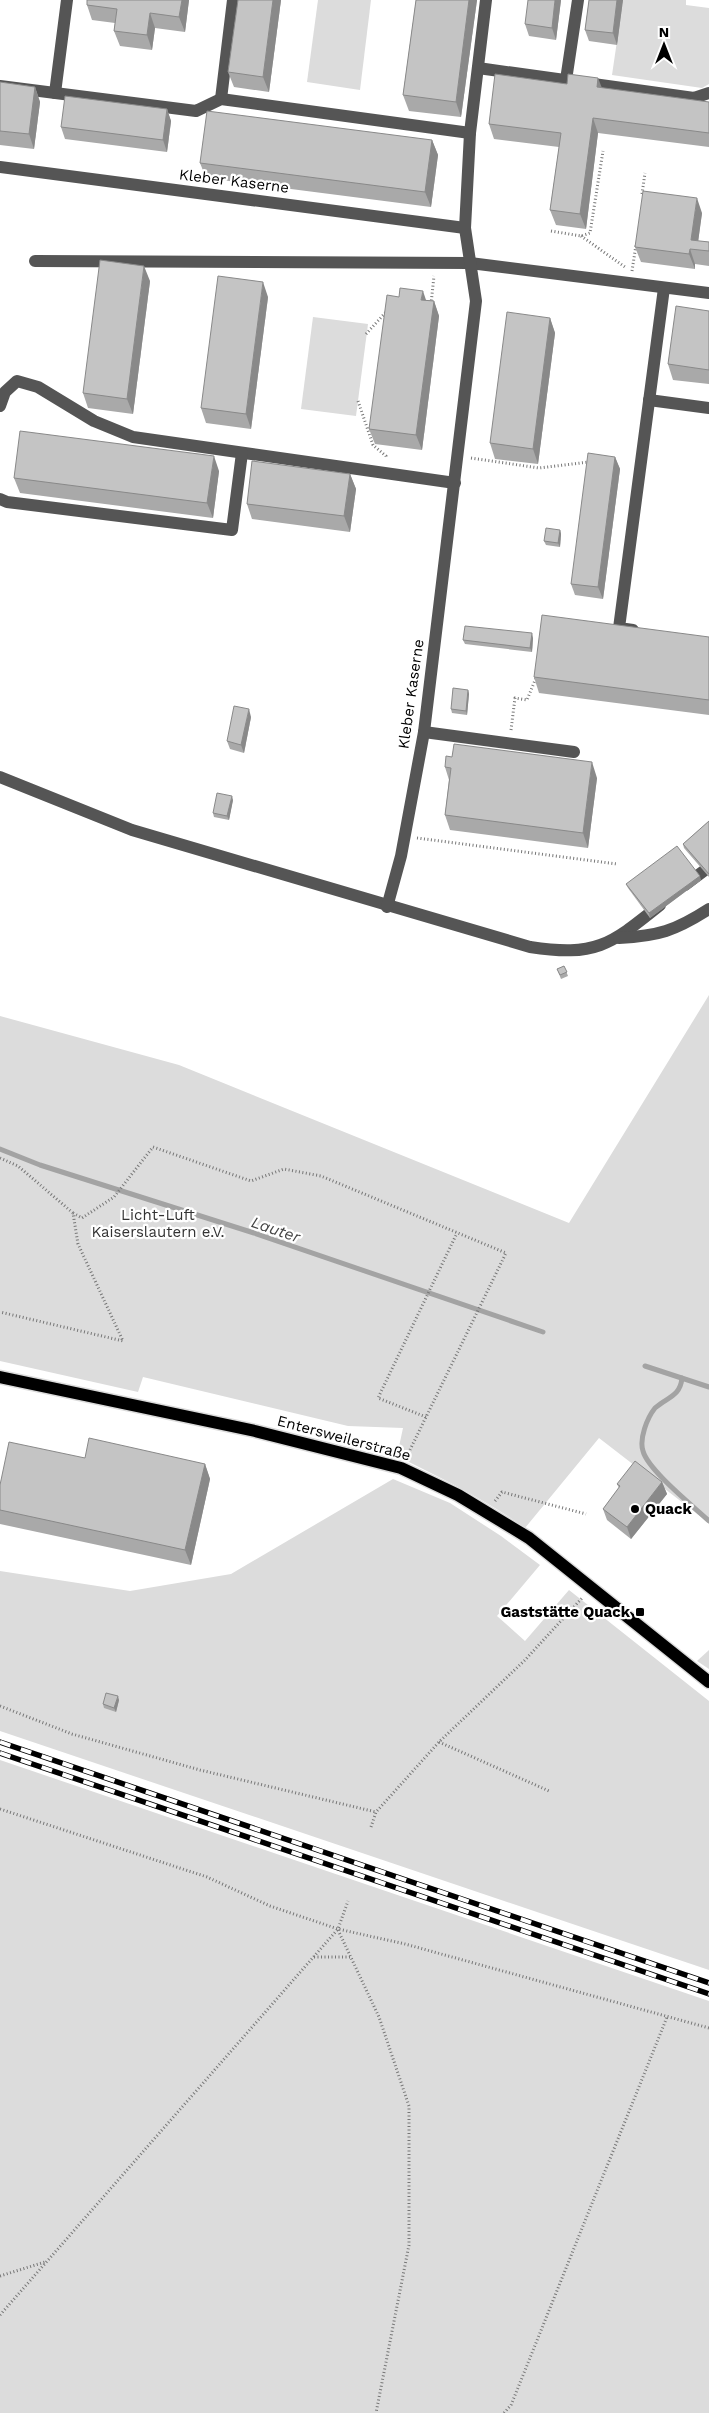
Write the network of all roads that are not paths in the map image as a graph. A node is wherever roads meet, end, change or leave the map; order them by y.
1 (66, 0) edge
2 (233, 0) edge
3 (486, 0) edge
4 (578, 0) edge
5 (478, 68) junction
6 (566, 80) junction
7 (0, 86) edge
8 (55, 93) junction
9 (709, 93) edge
10 (221, 99) junction
11 (470, 134) junction
12 (0, 167) edge
13 (465, 228) junction
14 (35, 261) dead end
15 (470, 263) junction
16 (664, 288) junction
17 (709, 293) edge
18 (649, 400) junction
19 (0, 406) edge
20 (709, 408) edge
21 (242, 453) junction
22 (455, 483) junction
23 (0, 499) edge
24 (643, 631) edge
25 (424, 732) junction
26 (574, 752) dead end
27 (0, 777) edge
28 (709, 867) edge
29 (387, 907) junction
30 (709, 909) edge
31 (618, 938) junction
32 (0, 1377) edge
33 (709, 1682) edge

1 - 8 lane
2 - 10 lane
3 - 5 lane, Kleber Kaserne
4 - 6 lane
5 - 6 lane
5 - 11 lane, Kleber Kaserne
6 - 9 lane
7 - 8 lane
8 - 10 lane
10 - 11 lane
11 - 13 lane, Kleber Kaserne
12 - 13 lane, Kleber Kaserne
13 - 15 lane, Kleber Kaserne
14 - 15 lane
15 - 16 lane
15 - 22 lane, Kleber Kaserne
16 - 17 lane
16 - 18 lane
18 - 20 lane
18 - 24 lane
19 - 21 lane
21 - 22 lane
21 - 23 lane
22 - 25 lane, Kleber Kaserne
25 - 26 lane
25 - 29 lane, Kleber Kaserne
27 - 29 lane
28 - 31 lane
29 - 31 lane
30 - 31 lane
32 - 33 main road, Entersweilerstraße

